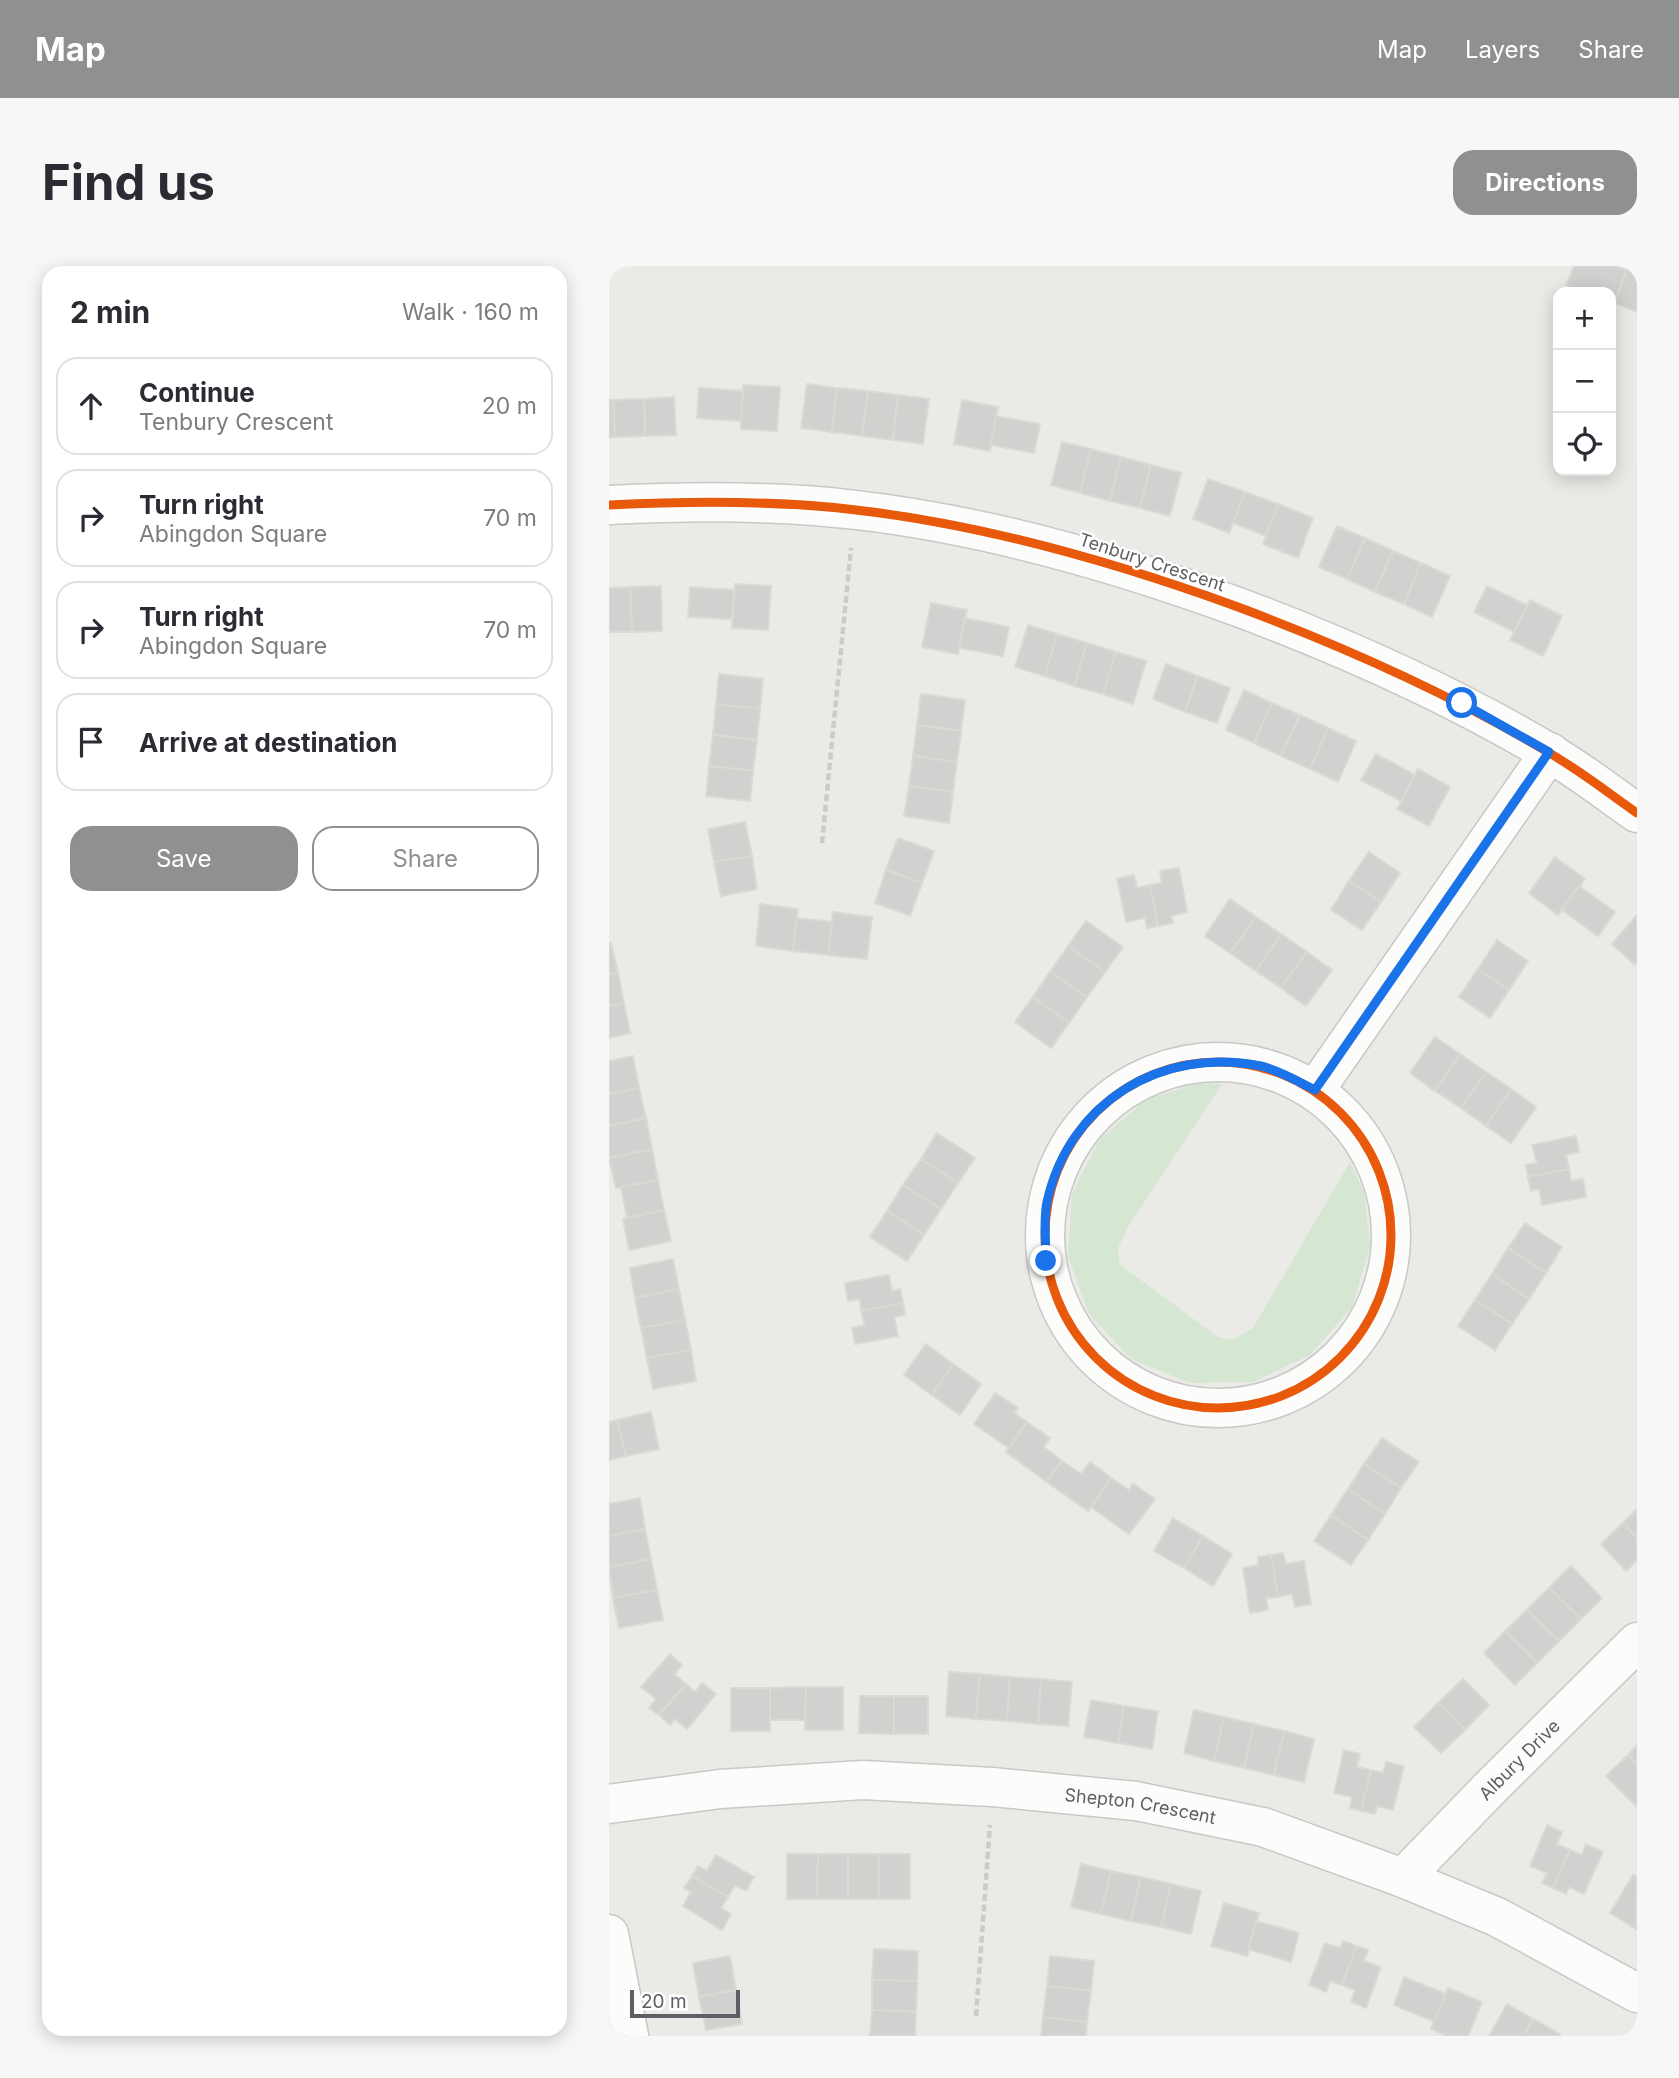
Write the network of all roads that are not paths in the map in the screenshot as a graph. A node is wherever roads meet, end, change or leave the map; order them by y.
1 (609, 505) edge
2 (1549, 752) junction
3 (1637, 813) edge
4 (1315, 1090) junction
5 (1637, 1642) edge
6 (609, 1804) edge
7 (1403, 1878) junction
8 (609, 1934) edge
9 (1637, 1993) edge
10 (629, 2036) edge

1 - 2 street, Tenbury Crescent
2 - 3 street, Tenbury Crescent
2 - 4 street
4 - 4 street
5 - 7 street, Albury Drive
6 - 7 street, Shepton Crescent
7 - 9 street, Shepton Crescent
8 - 10 street

